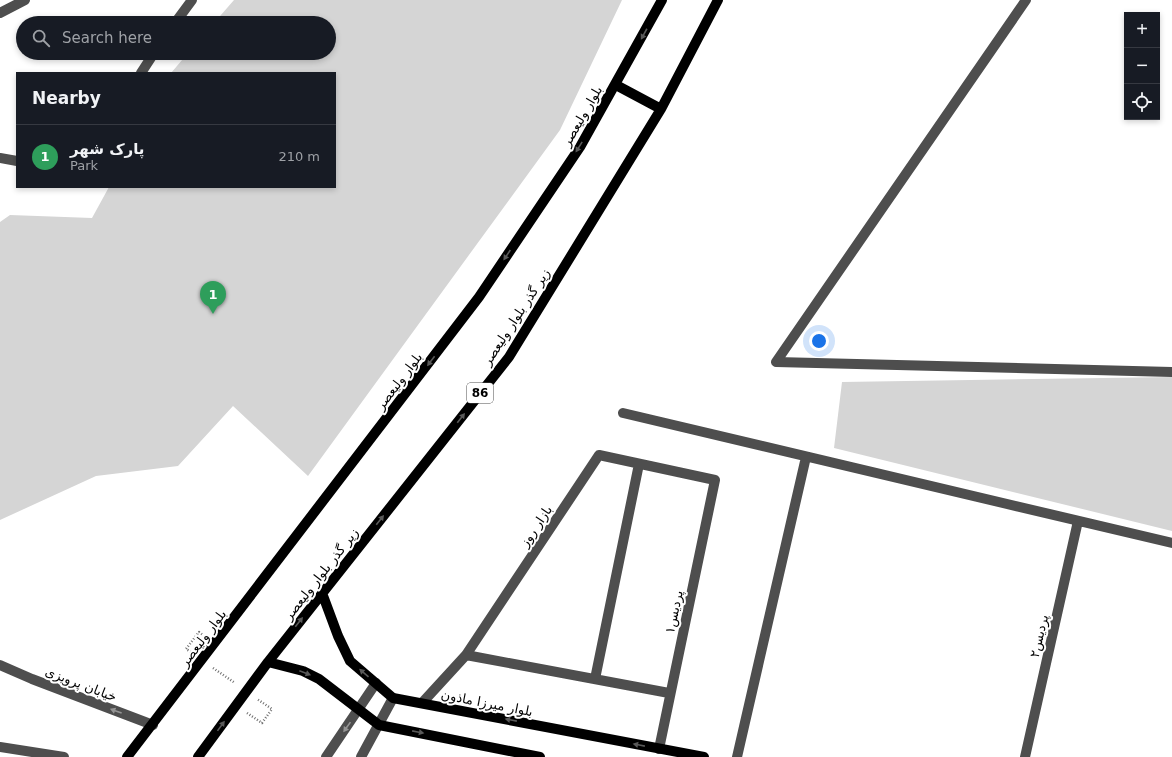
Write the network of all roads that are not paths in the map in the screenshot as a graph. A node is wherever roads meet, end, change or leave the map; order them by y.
1 (192, 0) edge
2 (662, 0) edge
3 (718, 0) edge
4 (1026, 0) edge
5 (22, 1) edge
6 (0, 13) edge
7 (180, 16) edge
8 (149, 60) edge
9 (142, 72) edge
10 (616, 85) junction
11 (661, 109) junction
12 (0, 158) edge
13 (16, 161) edge
14 (1172, 372) edge
15 (623, 413) dead end
16 (806, 456) junction
17 (640, 464) junction
18 (715, 480) joint
19 (1078, 521) junction
20 (1172, 543) edge
21 (322, 593) junction
22 (466, 655) junction
23 (268, 662) junction
24 (0, 665) edge
25 (595, 679) junction
26 (376, 683) junction
27 (670, 693) junction
28 (393, 698) junction
29 (422, 704) junction
30 (359, 710) junction
31 (153, 725) junction
32 (380, 725) junction
33 (0, 747) edge
34 (659, 749) junction
35 (64, 757) edge
36 (127, 757) edge
37 (198, 757) edge
38 (326, 757) edge
39 (361, 757) edge
40 (540, 757) edge
41 (704, 757) edge
42 (737, 757) edge
43 (1025, 757) edge

1 - 7 street
2 -> 10 main road, بلوار ولیعصر
3 - 11 main road, زیر گذر بلوار ولیعصر / 86
4 - 14 street
5 - 6 street
8 - 9 street
10 - 11 main road
10 -> 31 main road, بلوار ولیعصر
21 -> 11 main road, زیر گذر بلوار ولیعصر / 86
12 - 13 street
15 - 16 street
16 - 19 street
16 - 42 street
17 - 18 street, بازار روز
17 - 22 street, بازار روز
17 - 25 street
18 - 27 street, پردیس۱
19 - 20 street
19 - 43 street, پردیس۲
23 -> 21 main road, زیر گذر بلوار ولیعصر / 86
26 -> 21 main road, بلوار میرزا ماذون
22 - 25 street
22 - 29 street, بازار روز
23 -> 30 main road
37 -> 23 main road, زیر گذر بلوار ولیعصر / 86
31 -> 24 street, خیابان پرویزی
25 - 27 street
26 - 28 main road, بلوار میرزا ماذون
26 - 30 street
27 - 34 street, پردیس۱
28 - 29 main road, بلوار میرزا ماذون
28 - 32 street
34 -> 29 main road, بلوار میرزا ماذون
30 - 32 main road
30 -> 38 street
31 - 36 main road, بلوار ولیعصر
32 - 39 street
32 -> 40 main road
33 - 35 street
34 - 41 main road, بلوار میرزا ماذون

